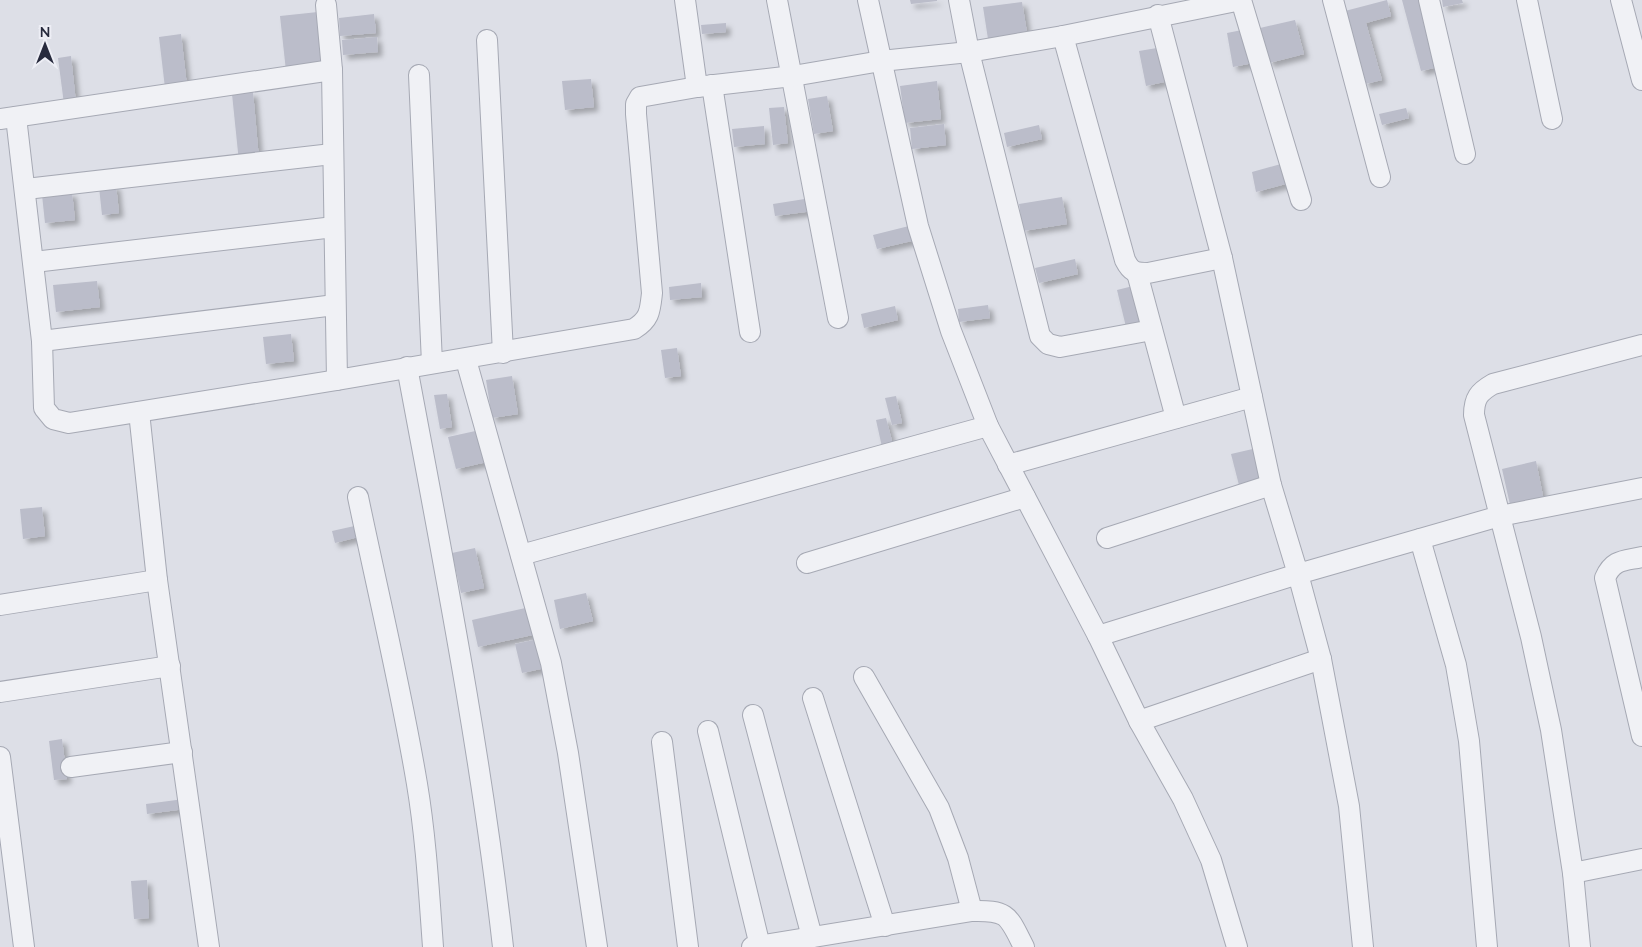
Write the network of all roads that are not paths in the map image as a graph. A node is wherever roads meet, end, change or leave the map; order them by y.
1 (685, 0) edge
2 (777, 0) edge
3 (868, 0) edge
4 (960, 0) edge
5 (1241, 0) edge
6 (1333, 0) edge
7 (1429, 0) edge
8 (1527, 0) edge
9 (1621, 0) edge
10 (326, 5) dead end
11 (1158, 15) junction
12 (1063, 36) junction
13 (487, 40) dead end
14 (969, 52) junction
15 (881, 61) junction
16 (332, 70) junction
17 (419, 75) dead end
18 (793, 76) junction
19 (1642, 80) edge
20 (704, 86) junction
21 (8, 118) edge
22 (1552, 119) dead end
23 (332, 154) junction
24 (1464, 154) dead end
25 (1380, 177) dead end
26 (26, 188) junction
27 (1301, 200) dead end
28 (334, 227) junction
29 (1222, 258) junction
30 (34, 262) junction
31 (1137, 273) junction
32 (335, 305) junction
33 (838, 318) dead end
34 (1152, 330) junction
35 (750, 332) dead end
36 (42, 341) junction
37 (1642, 345) edge
38 (503, 353) junction
39 (466, 360) junction
40 (432, 363) junction
41 (407, 368) junction
42 (337, 380) junction
43 (1252, 397) junction
44 (139, 412) junction
45 (1176, 418) junction
46 (988, 426) junction
47 (1008, 465) junction
48 (1271, 485) junction
49 (1642, 488) edge
50 (358, 497) dead end
51 (1026, 497) junction
52 (1500, 516) junction
53 (1107, 538) dead end
54 (1420, 539) junction
55 (521, 555) junction
56 (1642, 557) edge
57 (808, 563) dead end
58 (1298, 574) junction
59 (157, 580) junction
60 (0, 605) edge
61 (1098, 636) junction
62 (1321, 659) junction
63 (170, 666) junction
64 (864, 677) dead end
65 (0, 692) edge
66 (813, 698) dead end
67 (753, 715) dead end
68 (1139, 721) junction
69 (708, 731) dead end
70 (1642, 736) edge
71 (662, 742) dead end
72 (182, 752) junction
73 (0, 757) edge
74 (71, 767) dead end
75 (1642, 859) edge
76 (1573, 874) junction
77 (972, 910) junction
78 (885, 926) junction
79 (812, 937) junction
80 (756, 946) edge
81 (24, 947) edge
82 (209, 947) edge
83 (433, 947) edge
84 (503, 947) edge
85 (598, 947) edge
86 (688, 947) edge
87 (1024, 947) edge
88 (1237, 947) edge
89 (1363, 947) edge
90 (1487, 947) edge
91 (1580, 947) edge

1 - 20 street
2 - 18 street
3 - 15 street
4 - 14 street
5 - 11 street
5 - 27 street
6 - 25 street
7 - 24 street
8 - 22 street
9 - 19 street
10 - 16 street
11 - 12 street
11 - 29 street
12 - 14 street
12 - 31 street
13 - 38 street
14 - 15 street
14 - 34 street
15 - 18 street
15 - 46 street
16 - 21 street
16 - 23 street
17 - 40 street
18 - 20 street
18 - 33 street
20 - 35 street
20 - 38 street
21 - 26 street
23 - 26 street
23 - 28 street
26 - 30 street
28 - 30 street
28 - 32 street
29 - 31 street
29 - 43 street
30 - 36 street
31 - 34 street
32 - 36 street
32 - 42 street
34 - 45 street
36 - 44 street
37 - 52 street
38 - 39 street
39 - 40 street
39 - 55 street
40 - 41 street
41 - 42 street
41 - 84 street
42 - 44 street
43 - 45 street
43 - 48 street
44 - 59 street
45 - 47 street
46 - 47 street
46 - 55 street
47 - 51 street
48 - 53 street
48 - 58 street
49 - 52 street
50 - 83 street
51 - 57 street
51 - 61 street
52 - 54 street
52 - 76 street
54 - 58 street
54 - 90 street
55 - 85 street
56 - 70 street
58 - 61 street
58 - 62 street
59 - 60 street
59 - 63 street
61 - 68 street
62 - 68 street
62 - 89 street
63 - 65 street
63 - 72 street
64 - 77 street
66 - 78 street
67 - 79 street
68 - 88 street
69 - 80 street
71 - 86 street
72 - 74 street
72 - 82 street
73 - 81 street
75 - 76 street
76 - 91 street
77 - 78 street
77 - 87 street
78 - 79 street
79 - 80 street

